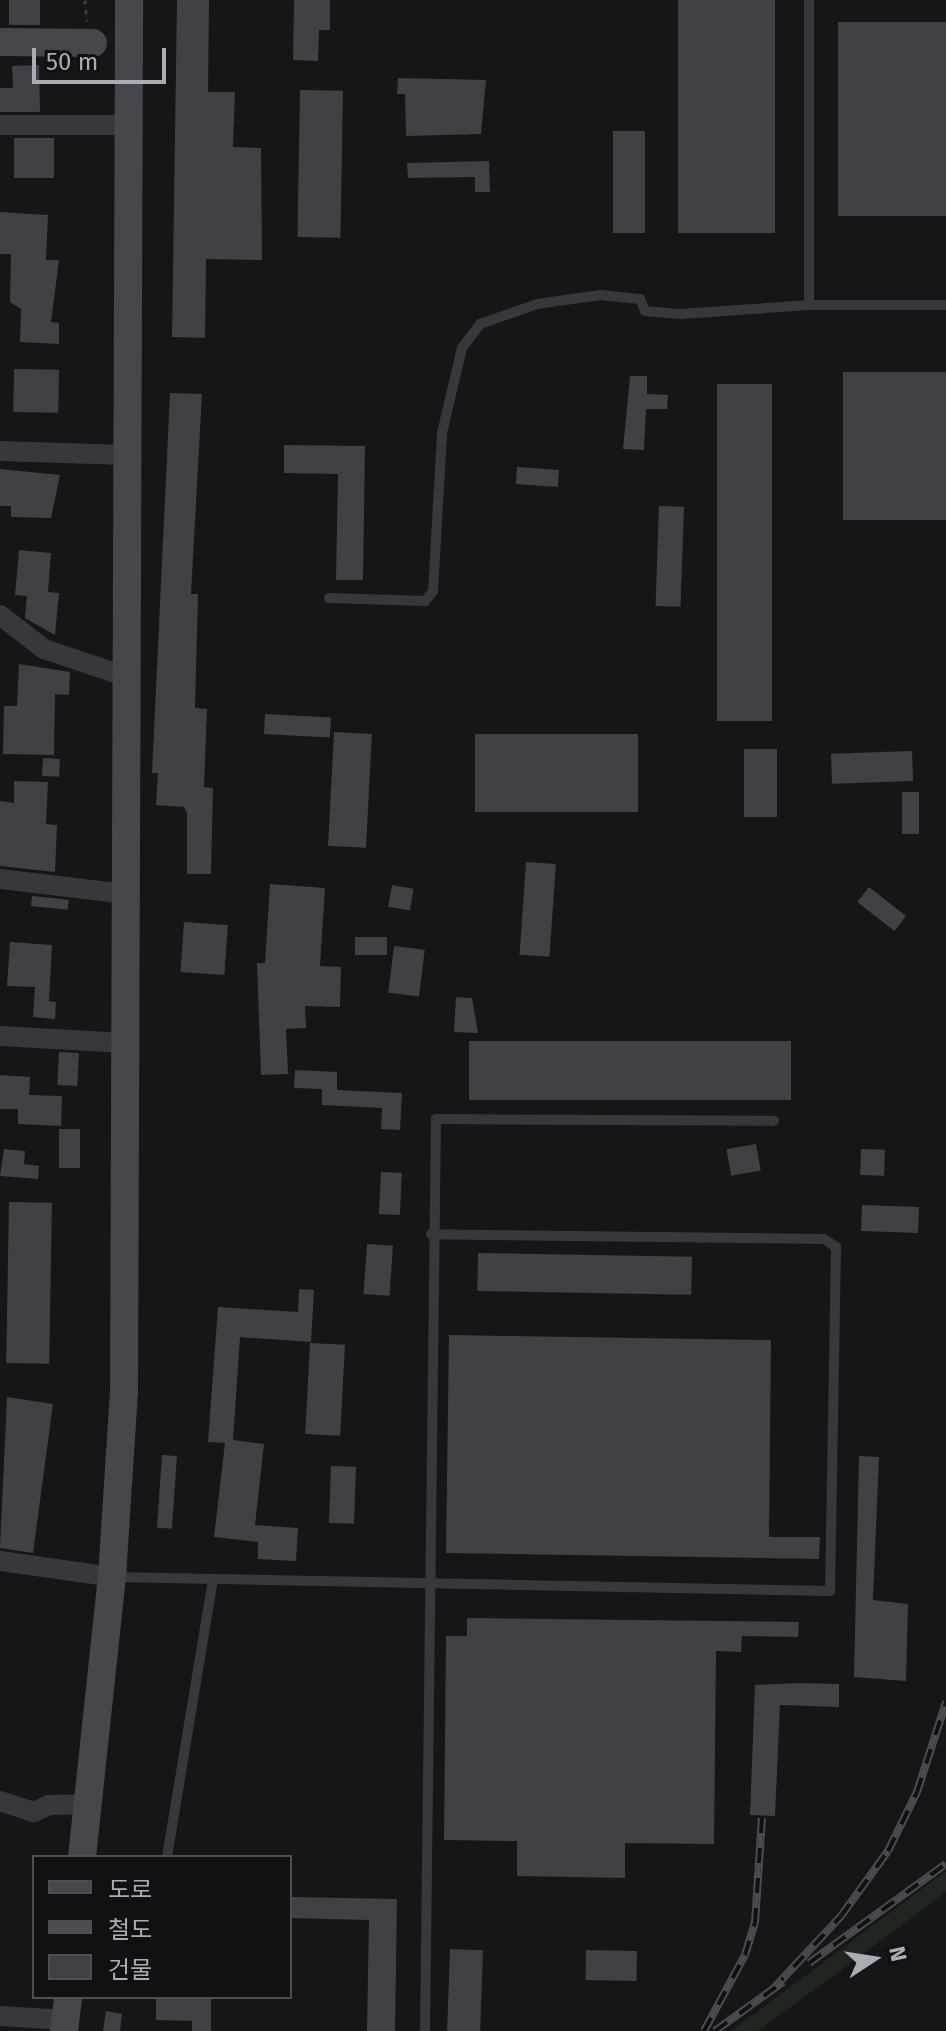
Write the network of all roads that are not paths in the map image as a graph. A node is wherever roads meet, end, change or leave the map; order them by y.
1 (129, 0) edge
2 (809, 0) edge
3 (0, 42) edge
4 (93, 43) dead end
5 (0, 125) edge
6 (127, 125) junction
7 (809, 305) junction
8 (946, 305) edge
9 (0, 451) edge
10 (126, 455) junction
11 (329, 598) dead end
12 (0, 615) edge
13 (127, 677) junction
14 (0, 879) edge
15 (125, 894) junction
16 (0, 1036) edge
17 (125, 1043) junction
18 (774, 1121) dead end
19 (431, 1234) junction
20 (0, 1561) edge
21 (112, 1577) junction
22 (213, 1580) junction
23 (429, 1587) junction
24 (0, 1801) edge
25 (88, 1804) junction
26 (82, 1855) edge
27 (167, 1855) edge
28 (0, 2016) edge
29 (66, 2016) edge
30 (425, 2031) edge

1 - 6 main road
2 - 7 lane
3 - 4 main road
5 - 6 street
6 - 10 main road
7 - 8 lane
7 - 11 lane
9 - 10 street
10 - 13 main road
12 - 13 street
13 - 15 main road
14 - 15 street
15 - 17 main road
16 - 17 street
17 - 21 main road
18 - 19 lane
19 - 23 lane
19 - 23 lane
20 - 21 street
21 - 22 lane
21 - 25 main road
22 - 23 lane
22 - 27 lane
23 - 30 lane
24 - 25 street
25 - 26 main road
28 - 29 street

